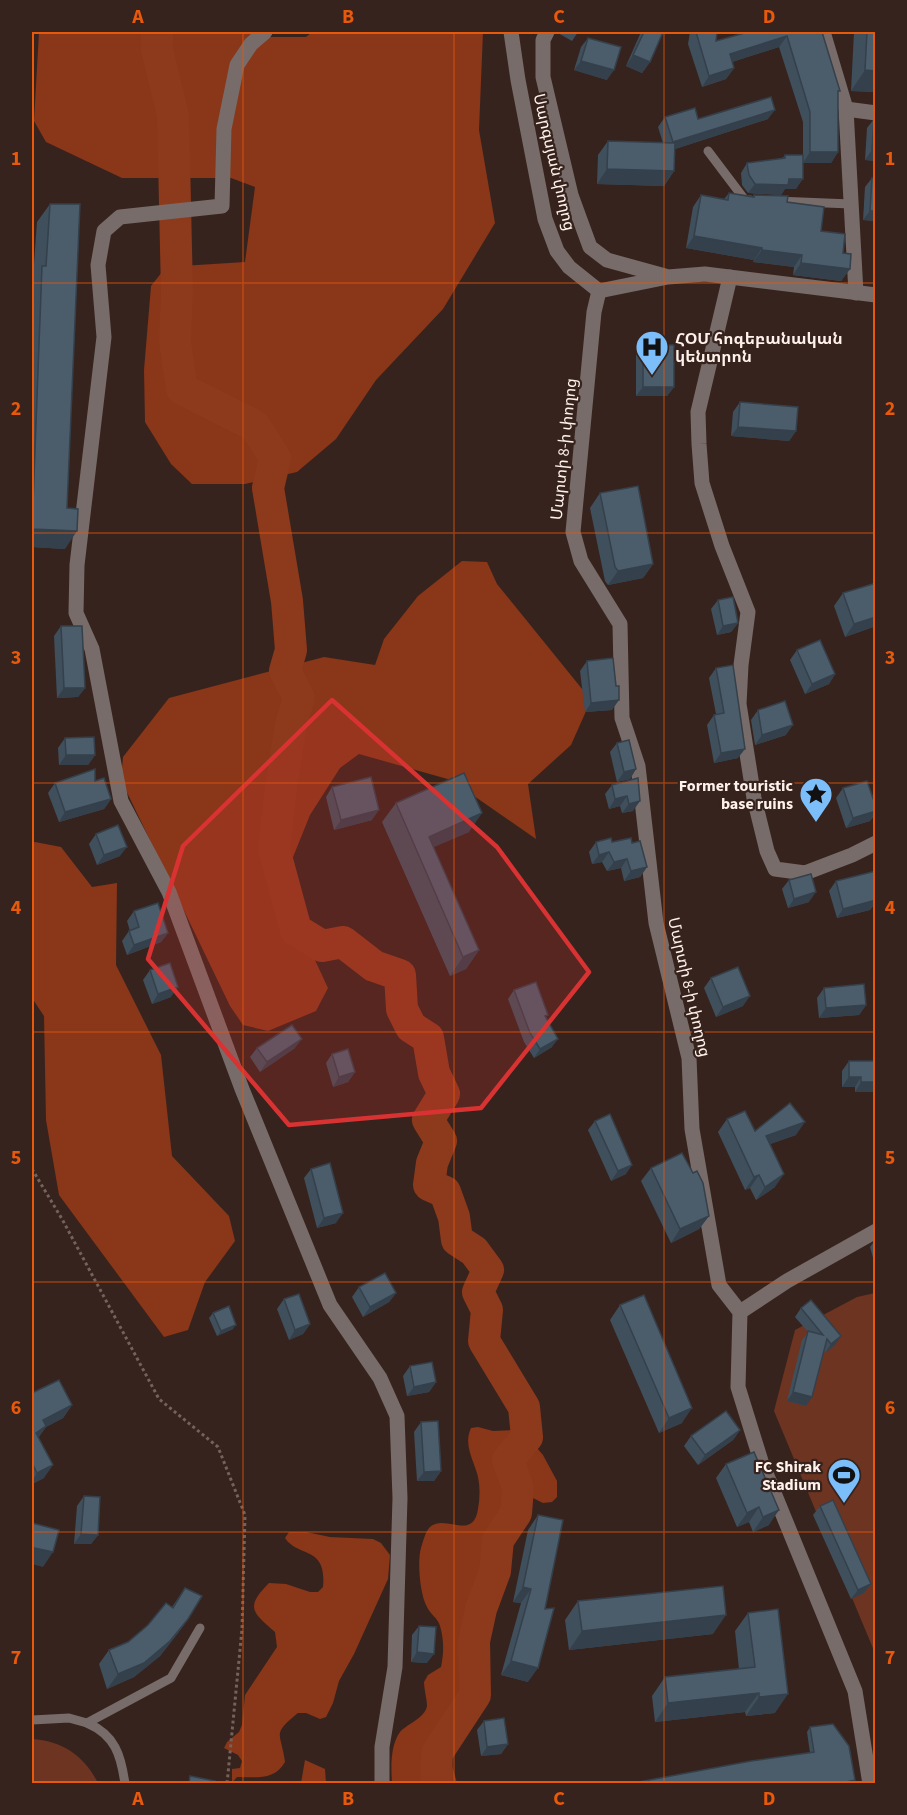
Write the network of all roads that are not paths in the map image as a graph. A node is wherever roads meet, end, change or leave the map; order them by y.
1 (265, 32) edge
2 (511, 32) edge
3 (547, 32) edge
4 (823, 32) edge
5 (846, 109) junction
6 (876, 113) edge
7 (708, 151) dead end
8 (757, 200) edge
9 (769, 201) edge
10 (851, 204) junction
11 (668, 277) junction
12 (730, 277) junction
13 (599, 291) junction
14 (856, 293) junction
15 (876, 296) edge
16 (876, 843) edge
17 (876, 1232) edge
18 (740, 1312) junction
19 (200, 1628) dead end
20 (32, 1720) edge
21 (87, 1723) junction
22 (125, 1784) edge
23 (382, 1784) edge
24 (870, 1784) edge

1 - 23 street
2 - 13 street, Սարգսյան փողոց
3 - 11 street
4 - 5 street
5 - 6 street
5 - 10 street
7 - 8 lane
9 - 10 lane
10 - 14 street
11 - 12 street
11 - 13 street
12 - 14 street
12 - 16 street
13 - 18 street, Մարտի 8-ի փողոց
14 - 15 street
17 - 18 street
18 - 24 street
19 - 21 lane
20 - 21 lane
21 - 22 lane

